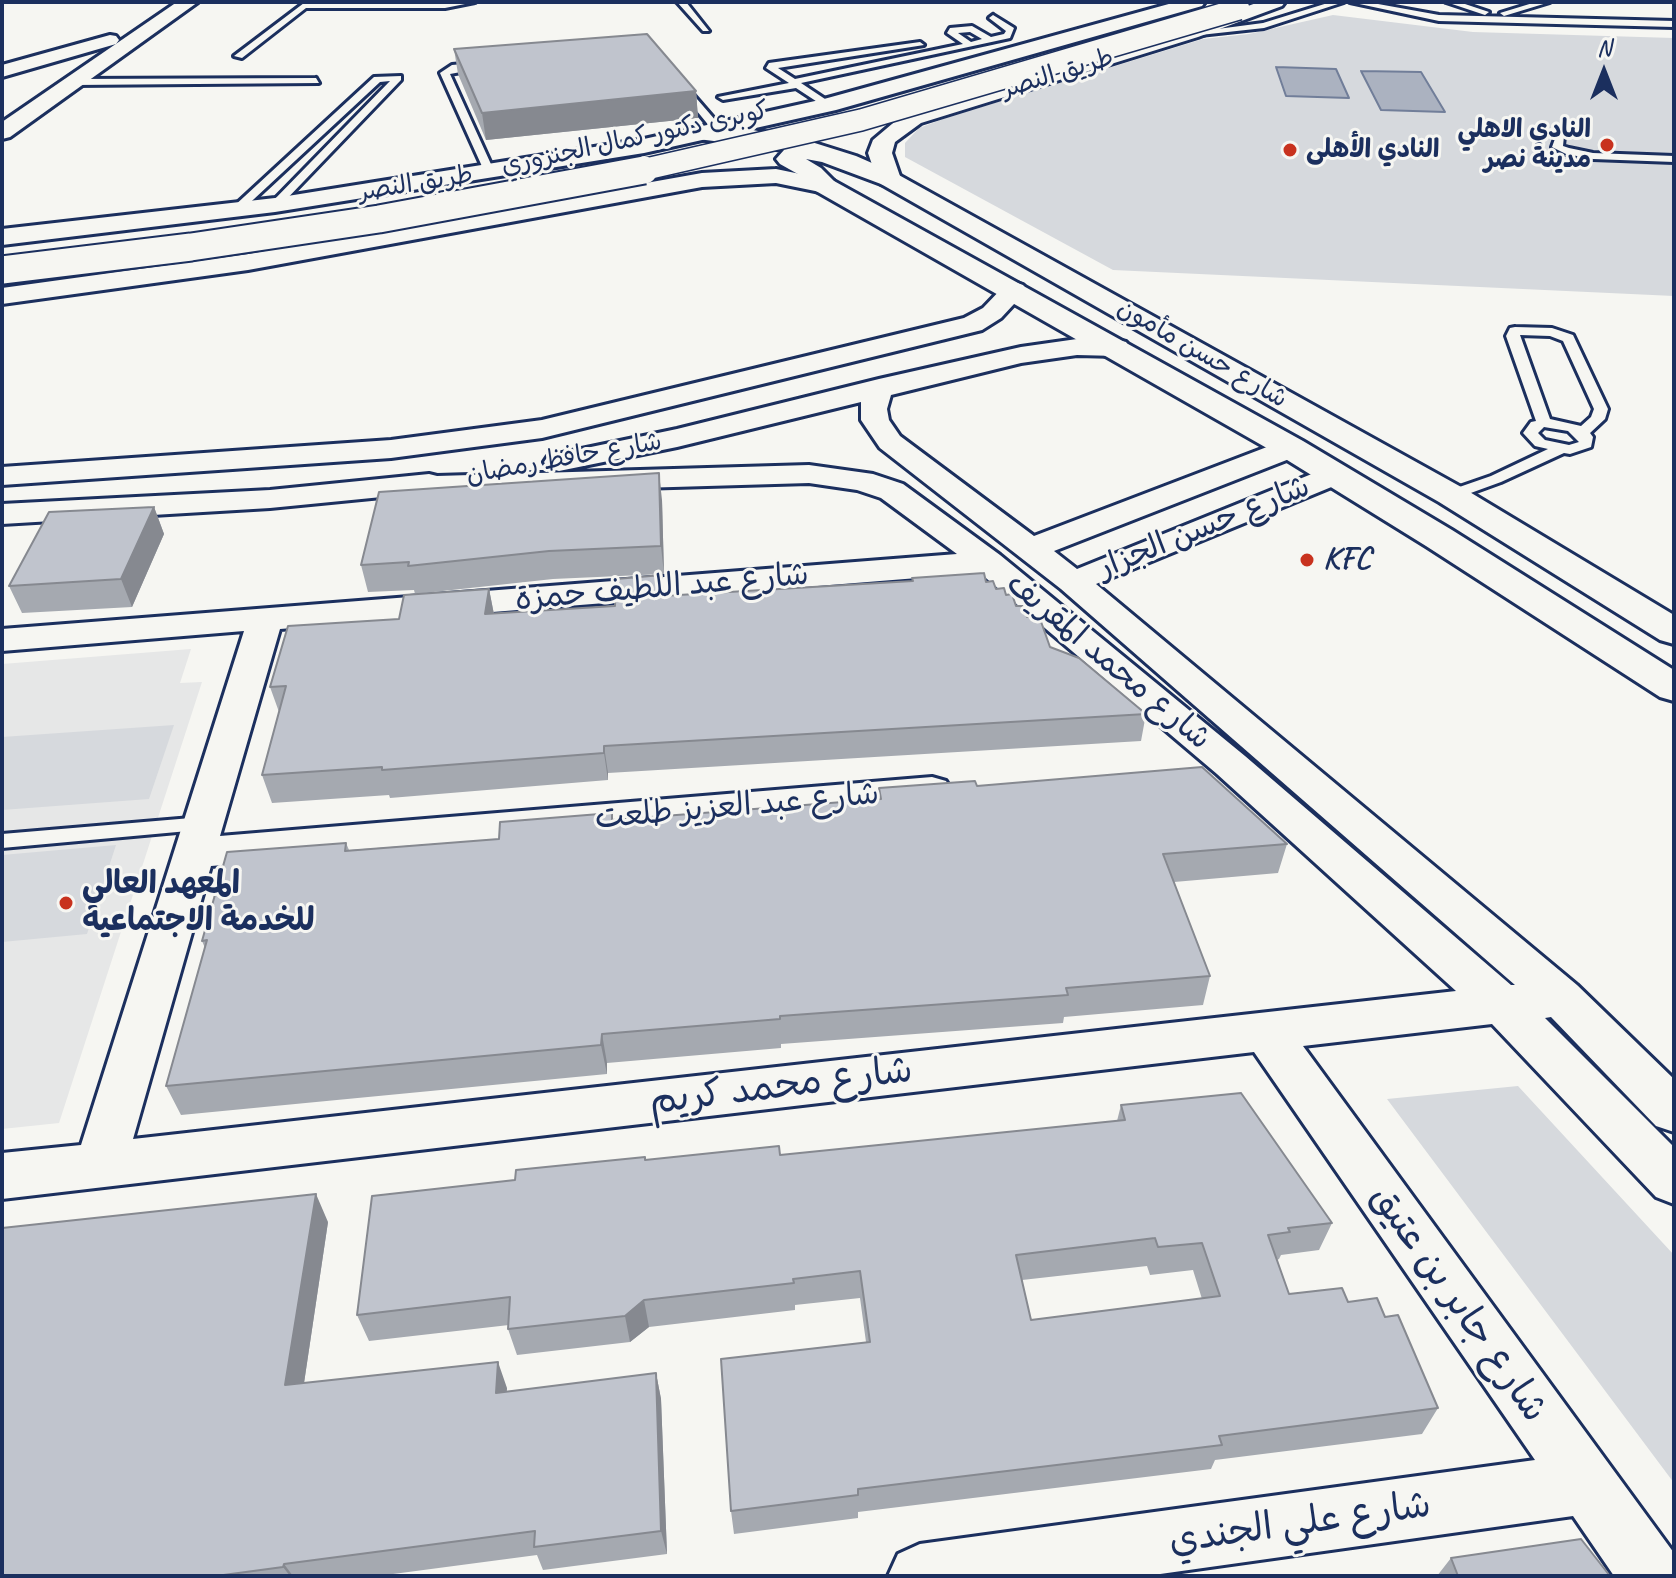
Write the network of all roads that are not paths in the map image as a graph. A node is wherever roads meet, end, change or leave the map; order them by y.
1 (165, 2) edge
2 (189, 2) edge
3 (471, 2) edge
4 (681, 2) edge
5 (1196, 2) edge
6 (1267, 2) edge
7 (1276, 2) edge
8 (1340, 2) edge
9 (1354, 2) edge
10 (1398, 2) edge
11 (1450, 2) edge
12 (1546, 2) edge
13 (1225, 4) edge
14 (1487, 14) junction
15 (993, 18) dead end
16 (1674, 24) edge
17 (706, 29) dead end
18 (1191, 33) junction
19 (913, 35) dead end
20 (110, 40) junction
21 (989, 40) junction
22 (851, 42) dead end
23 (932, 44) junction
24 (970, 45) junction
25 (944, 51) junction
26 (865, 52) junction
27 (239, 56) dead end
28 (503, 63) edge
29 (885, 64) junction
30 (4, 75) edge
31 (673, 77) edge
32 (316, 81) dead end
33 (74, 82) junction
34 (795, 83) junction
35 (723, 97) dead end
36 (355, 100) junction
37 (377, 101) junction
38 (828, 105) junction
39 (2, 114) edge
40 (775, 117) junction
41 (913, 118) junction
42 (2, 132) edge
43 (713, 132) junction
44 (1560, 138) dead end
45 (314, 139) junction
46 (337, 140) junction
47 (644, 146) junction
48 (1674, 159) edge
49 (848, 161) junction
50 (490, 173) junction
51 (889, 179) junction
52 (688, 182) junction
53 (825, 186) junction
54 (275, 205) junction
55 (236, 210) junction
56 (178, 217) junction
57 (2, 237) edge
58 (2, 246) edge
59 (304, 252) junction
60 (2, 258) edge
61 (2, 270) edge
62 (2, 281) edge
63 (1014, 290) junction
64 (2, 296) edge
65 (973, 324) junction
66 (1117, 348) junction
67 (1021, 355) junction
68 (879, 387) junction
69 (1544, 423) junction
70 (1582, 433) junction
71 (1291, 448) junction
72 (1561, 449) junction
73 (903, 452) junction
74 (1335, 475) junction
75 (2, 476) edge
76 (862, 481) junction
77 (403, 486) junction
78 (1451, 495) junction
79 (4, 518) edge
80 (1030, 549) junction
81 (988, 562) junction
82 (1073, 582) junction
83 (265, 619) junction
84 (1674, 632) edge
85 (2, 640) edge
86 (1674, 688) edge
87 (1231, 765) junction
88 (1184, 769) edge
89 (964, 788) edge
90 (199, 839) junction
91 (2, 841) edge
92 (1561, 998) junction
93 (1502, 1005) junction
94 (1266, 1032) junction
95 (1674, 1111) edge
96 (100, 1165) junction
97 (2, 1176) edge
98 (1674, 1181) edge
99 (1585, 1484) junction
100 (920, 1576) edge
101 (1652, 1576) edge

1 - 20 main road
2 - 33 main road
3 - 27 lane
4 - 17 lane
5 - 38 main road, طريق النصر
6 - 13 main road, كوبرى دكتور كمال الجنزوري
7 - 18 main road, طريق النصر
8 - 18 lane
9 - 16 lane
10 - 14 lane
11 - 14 lane
12 - 14 lane
13 - 60 main road, كوبرى دكتور كمال الجنزوري
13 - 61 main road, كوبرى دكتور كمال الجنزوري, bridge
15 - 21 lane
18 - 41 main road, طريق النصر
19 - 23 lane
20 - 30 street
20 - 39 main road
21 - 24 lane
21 - 24 lane
22 - 26 lane
23 - 25 lane
23 - 26 lane
24 - 25 lane
25 - 29 lane
26 - 29 lane
26 - 34 lane
28 - 50 lane
29 - 34 lane
31 - 43 lane
32 - 33 lane
33 - 42 main road
34 - 35 lane
34 - 38 lane
36 - 37 lane
36 - 37 lane
36 - 45 lane
37 - 46 lane
38 - 40 main road, طريق النصر
40 - 41 main road
40 - 43 main road, طريق النصر
41 - 51 main road, طريق النصر
43 - 47 main road, طريق النصر
43 - 49 main road, شارع حسن مأمون
44 - 48 lane
45 - 46 lane
45 - 55 lane
46 - 54 lane
47 - 50 main road, طريق النصر
47 - 52 main road
49 - 51 main road, شارع حسن مأمون
49 - 53 main road
50 - 54 main road, طريق النصر
51 - 78 main road, شارع حسن مأمون
52 - 53 main road, طريق النصر
52 - 59 main road, طريق النصر
53 - 63 main road, شارع حسن مأمون
54 - 55 main road, طريق النصر
55 - 56 main road, طريق النصر
56 - 57 main road, طريق النصر
56 - 58 main road
59 - 62 main road
59 - 64 main road, طريق النصر
63 - 65 street, شارع حافظ رمضان
63 - 66 main road, شارع حسن مأمون
65 - 67 street
65 - 75 street, شارع حافظ رمضان
66 - 67 street, شارع حافظ رمضان
66 - 71 main road, شارع حسن مأمون
67 - 68 street, شارع حافظ رمضان
68 - 73 street, شارع محمد المقريف
68 - 77 street, شارع حافظ رمضان
69 - 70 lane
69 - 70 lane
69 - 72 lane
70 - 72 lane
71 - 74 main road, شارع حسن مأمون
71 - 80 street, شارع حسن الجزار
72 - 78 lane
73 - 76 street
73 - 80 street, شارع محمد المقريف
74 - 82 street, شارع حسن الجزار
74 - 86 main road, شارع حسن مأمون
76 - 77 street, شارع محمد المقريف
76 - 81 street, شارع محمد المقريف
77 - 79 street, شارع حافظ رمضان
78 - 84 main road, شارع حسن مأمون
80 - 82 street, شارع محمد المقريف
81 - 83 street, شارع عبد اللطيف حمزة
81 - 87 street, شارع محمد المقريف
82 - 92 street, شارع محمد المقريف
83 - 85 street, شارع عبد اللطيف حمزة
83 - 90 street
87 - 88 street
87 - 93 street, شارع محمد المقريف
89 - 90 street, شارع عبد العزيز طلعت
90 - 91 lane
90 - 96 street
92 - 93 street, شارع محمد كريم
92 - 95 street, شارع محمد المقريف
93 - 94 street, شارع محمد كريم
93 - 98 street, شارع محمد المقريف
94 - 96 street, شارع محمد كريم
94 - 99 street, شارع جابر بن عتيق
96 - 97 street, شارع محمد كريم
99 - 100 street, شارع علي الجندي
99 - 101 street, شارع جابر بن عتيق

